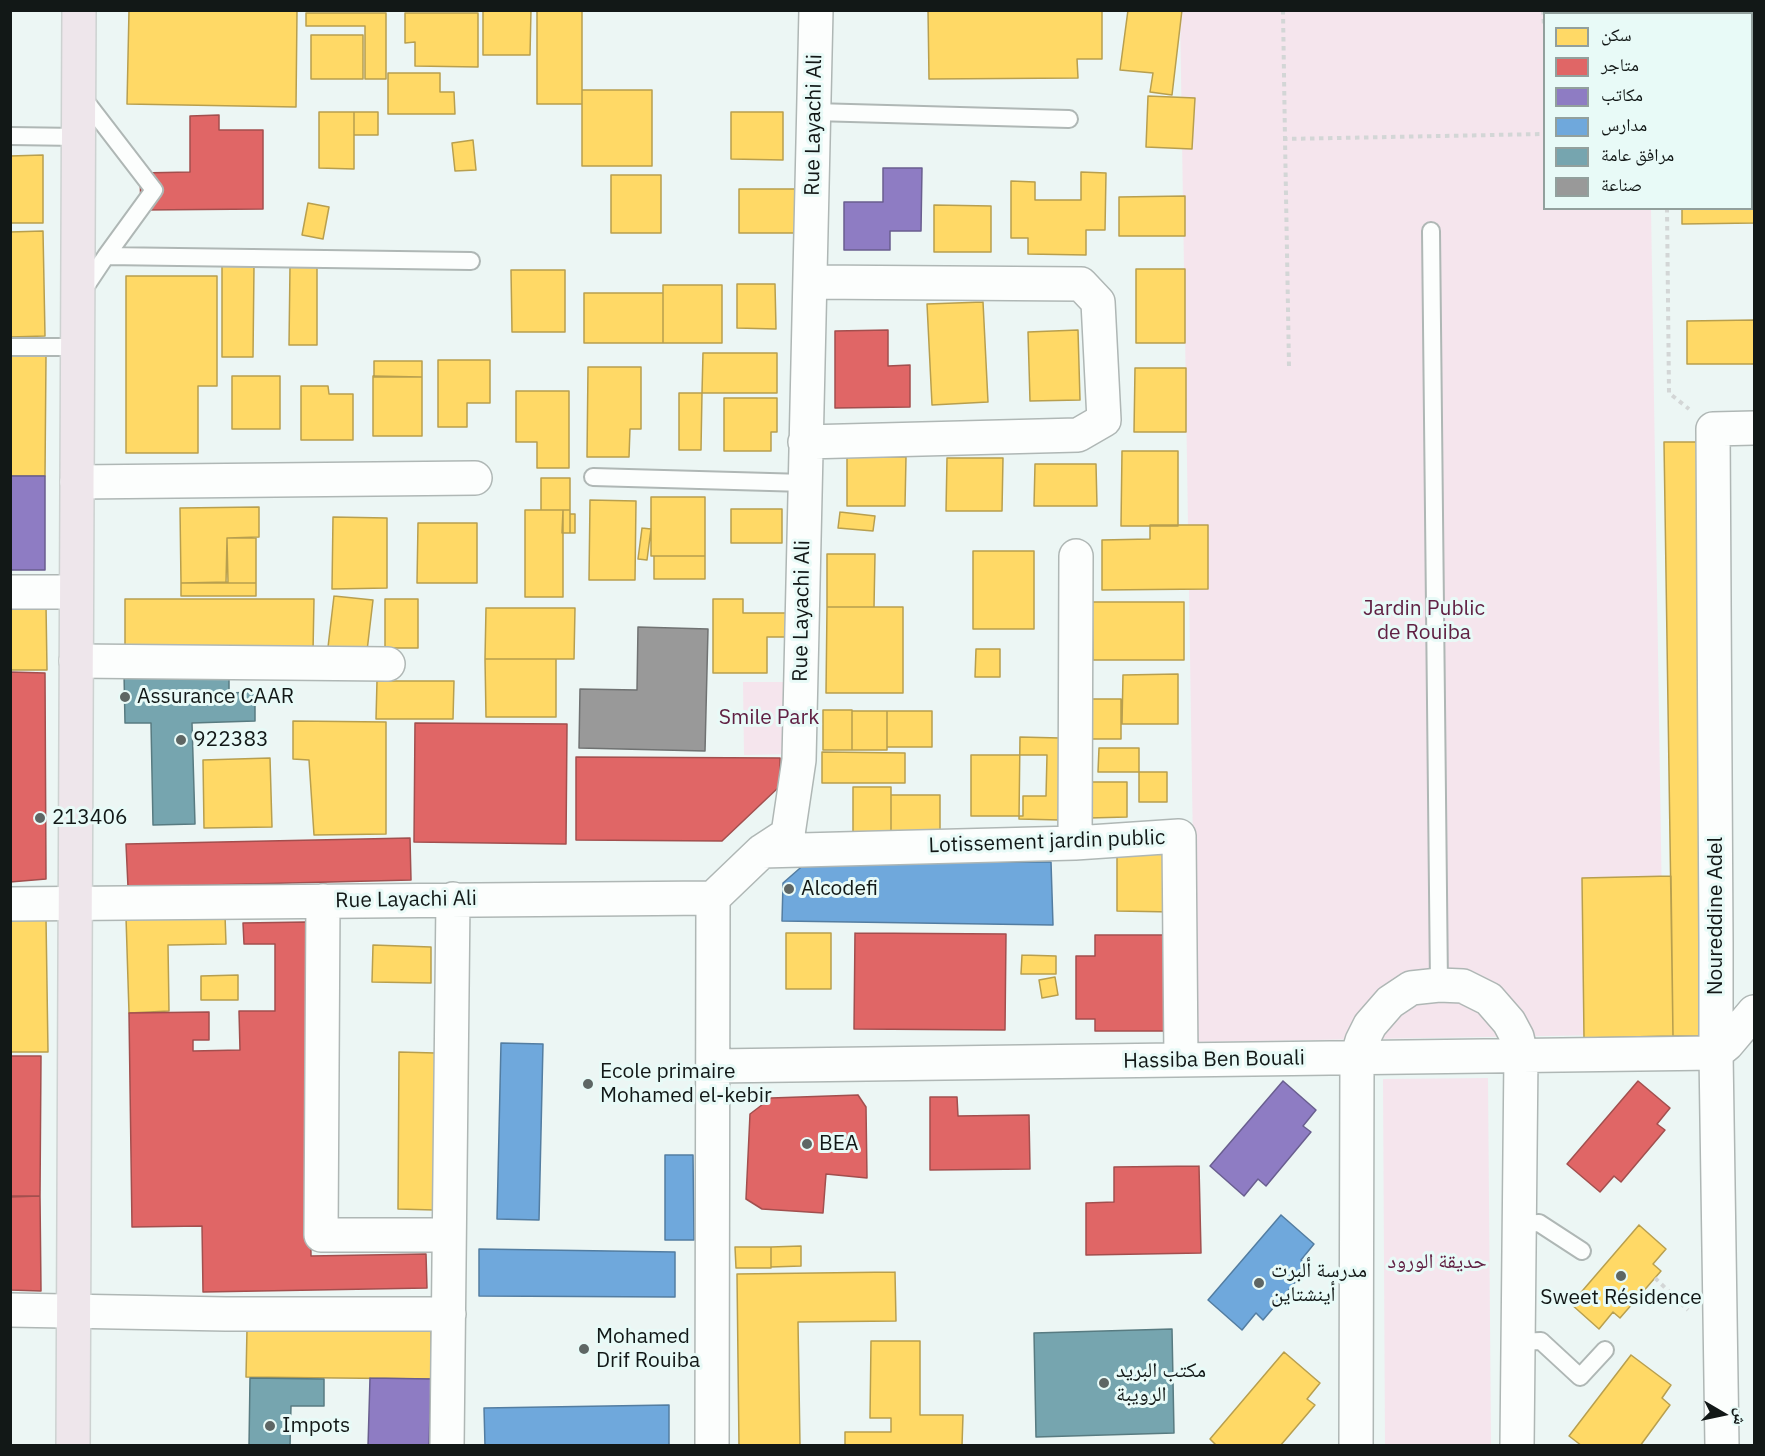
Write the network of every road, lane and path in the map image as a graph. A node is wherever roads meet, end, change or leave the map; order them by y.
1 (79, 10) edge
2 (816, 10) edge
3 (1282, 10) edge
4 (79, 92) junction
5 (814, 112) junction
6 (1069, 119) dead end
7 (1543, 134) edge
8 (10, 136) edge
9 (78, 137) junction
10 (1285, 139) junction
11 (1667, 210) edge
12 (1431, 231) dead end
13 (106, 256) junction
14 (471, 261) dead end
15 (811, 282) junction
16 (77, 299) junction
17 (10, 347) edge
18 (77, 347) junction
19 (1289, 366) dead end
20 (1755, 428) edge
21 (1713, 429) junction
22 (805, 442) junction
23 (593, 477) dead end
24 (475, 478) dead end
25 (77, 482) junction
26 (805, 483) junction
27 (1076, 556) dead end
28 (10, 592) edge
29 (76, 592) junction
30 (76, 661) junction
31 (388, 664) dead end
32 (1075, 843) junction
33 (762, 851) junction
34 (713, 898) junction
35 (453, 899) junction
36 (323, 901) junction
37 (75, 903) junction
38 (10, 904) edge
39 (1439, 985) junction
40 (1755, 1012) edge
41 (1716, 1053) junction
42 (1521, 1055) junction
43 (1357, 1058) junction
44 (1181, 1060) junction
45 (713, 1066) junction
46 (1519, 1224) junction
47 (449, 1235) junction
48 (1582, 1251) dead end
49 (10, 1310) edge
50 (73, 1310) junction
51 (449, 1314) junction
52 (1518, 1342) junction
53 (1605, 1350) dead end
54 (74, 1446) edge
55 (447, 1446) edge
56 (711, 1446) edge
57 (1356, 1446) edge
58 (1517, 1446) edge
59 (1722, 1446) edge

1 - 4 highway
2 - 5 street, Rue Layachi Ali
3 - 10 path
4 - 9 highway
4 - 13 lane
5 - 6 lane
5 - 15 street, Rue Layachi Ali
7 - 10 path
8 - 9 lane
9 - 16 highway
10 - 19 path
11 - 21 path
12 - 39 lane
13 - 14 lane
13 - 16 lane
15 - 22 street, Rue Layachi Ali
15 - 22 street
16 - 18 highway
17 - 18 lane
18 - 25 highway
20 - 21 street
21 - 41 street, Noureddine Adel
22 - 26 street, Rue Layachi Ali
23 - 26 lane
24 - 25 street
25 - 29 highway
26 - 33 street, Rue Layachi Ali
27 - 32 street
28 - 29 street
29 - 30 highway
30 - 31 street
30 - 37 highway
32 - 33 street, Lotissement jardin public
32 - 44 street, Lotissement jardin public
33 - 34 street, Rue Layachi Ali
34 - 35 street, Rue Layachi Ali
34 - 45 street
35 - 36 street, Rue Layachi Ali
35 - 47 street
36 - 37 street, Rue Layachi Ali
36 - 47 street
37 - 38 street, Rue Layachi Ali
37 - 50 highway
39 - 42 street
39 - 43 street
40 - 41 street
41 - 42 street, Hassiba Ben Bouali
41 - 59 street, Noureddine Adel
42 - 43 street, Hassiba Ben Bouali
42 - 46 street
43 - 44 street, Hassiba Ben Bouali
43 - 57 street
44 - 45 street, Hassiba Ben Bouali
45 - 56 street
46 - 48 lane
46 - 52 street
47 - 51 street
49 - 50 street
50 - 51 street
50 - 54 highway
51 - 55 street
52 - 53 lane
52 - 58 street

